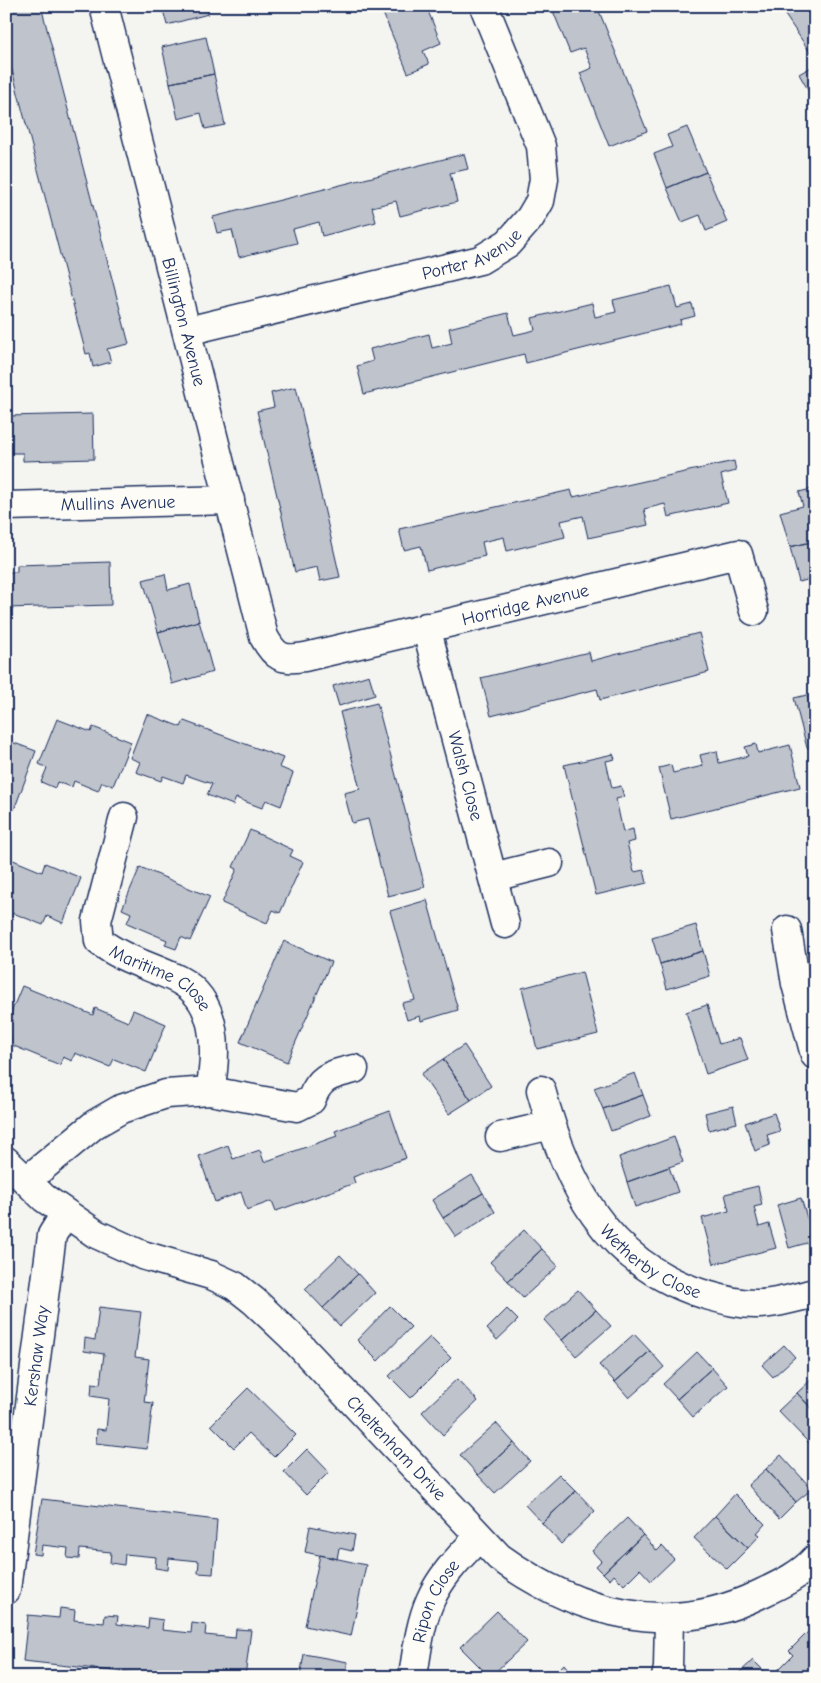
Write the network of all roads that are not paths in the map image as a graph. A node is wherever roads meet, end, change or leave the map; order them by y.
1 (104, 6) edge
2 (484, 6) edge
3 (187, 331) junction
4 (230, 500) junction
5 (6, 506) edge
6 (754, 611) dead end
7 (426, 627) junction
8 (264, 637) joint
9 (124, 817) dead end
10 (549, 863) dead end
11 (493, 877) junction
12 (505, 924) dead end
13 (787, 930) dead end
14 (815, 1055) edge
15 (354, 1070) dead end
16 (541, 1090) dead end
17 (210, 1091) junction
18 (551, 1125) junction
19 (500, 1137) dead end
20 (6, 1161) edge
21 (26, 1180) junction
22 (65, 1214) junction
23 (815, 1293) edge
24 (479, 1537) junction
25 (815, 1559) edge
26 (6, 1590) edge
27 (669, 1618) junction
28 (413, 1677) edge
29 (666, 1677) edge

1 - 3 street, Billington Avenue
2 - 3 street, Porter Avenue
3 - 4 street, Billington Avenue
4 - 5 street, Mullins Avenue
4 - 8 street, Billington Avenue
6 - 7 street, Horridge Avenue
7 - 8 street, Horridge Avenue
7 - 11 street, Walsh Close
9 - 17 street, Maritime Close
10 - 11 street
11 - 12 street, Walsh Close
13 - 14 street
15 - 17 street
16 - 18 street, Wetherby Close
17 - 21 street
18 - 19 street
18 - 23 street, Wetherby Close
20 - 21 street, Cheltenham Drive
21 - 22 street, Cheltenham Drive
22 - 24 street, Cheltenham Drive
22 - 26 street, Kershaw Way
24 - 27 street, Cheltenham Drive
24 - 28 street, Ripon Close
25 - 27 street, Cheltenham Drive
27 - 29 street

